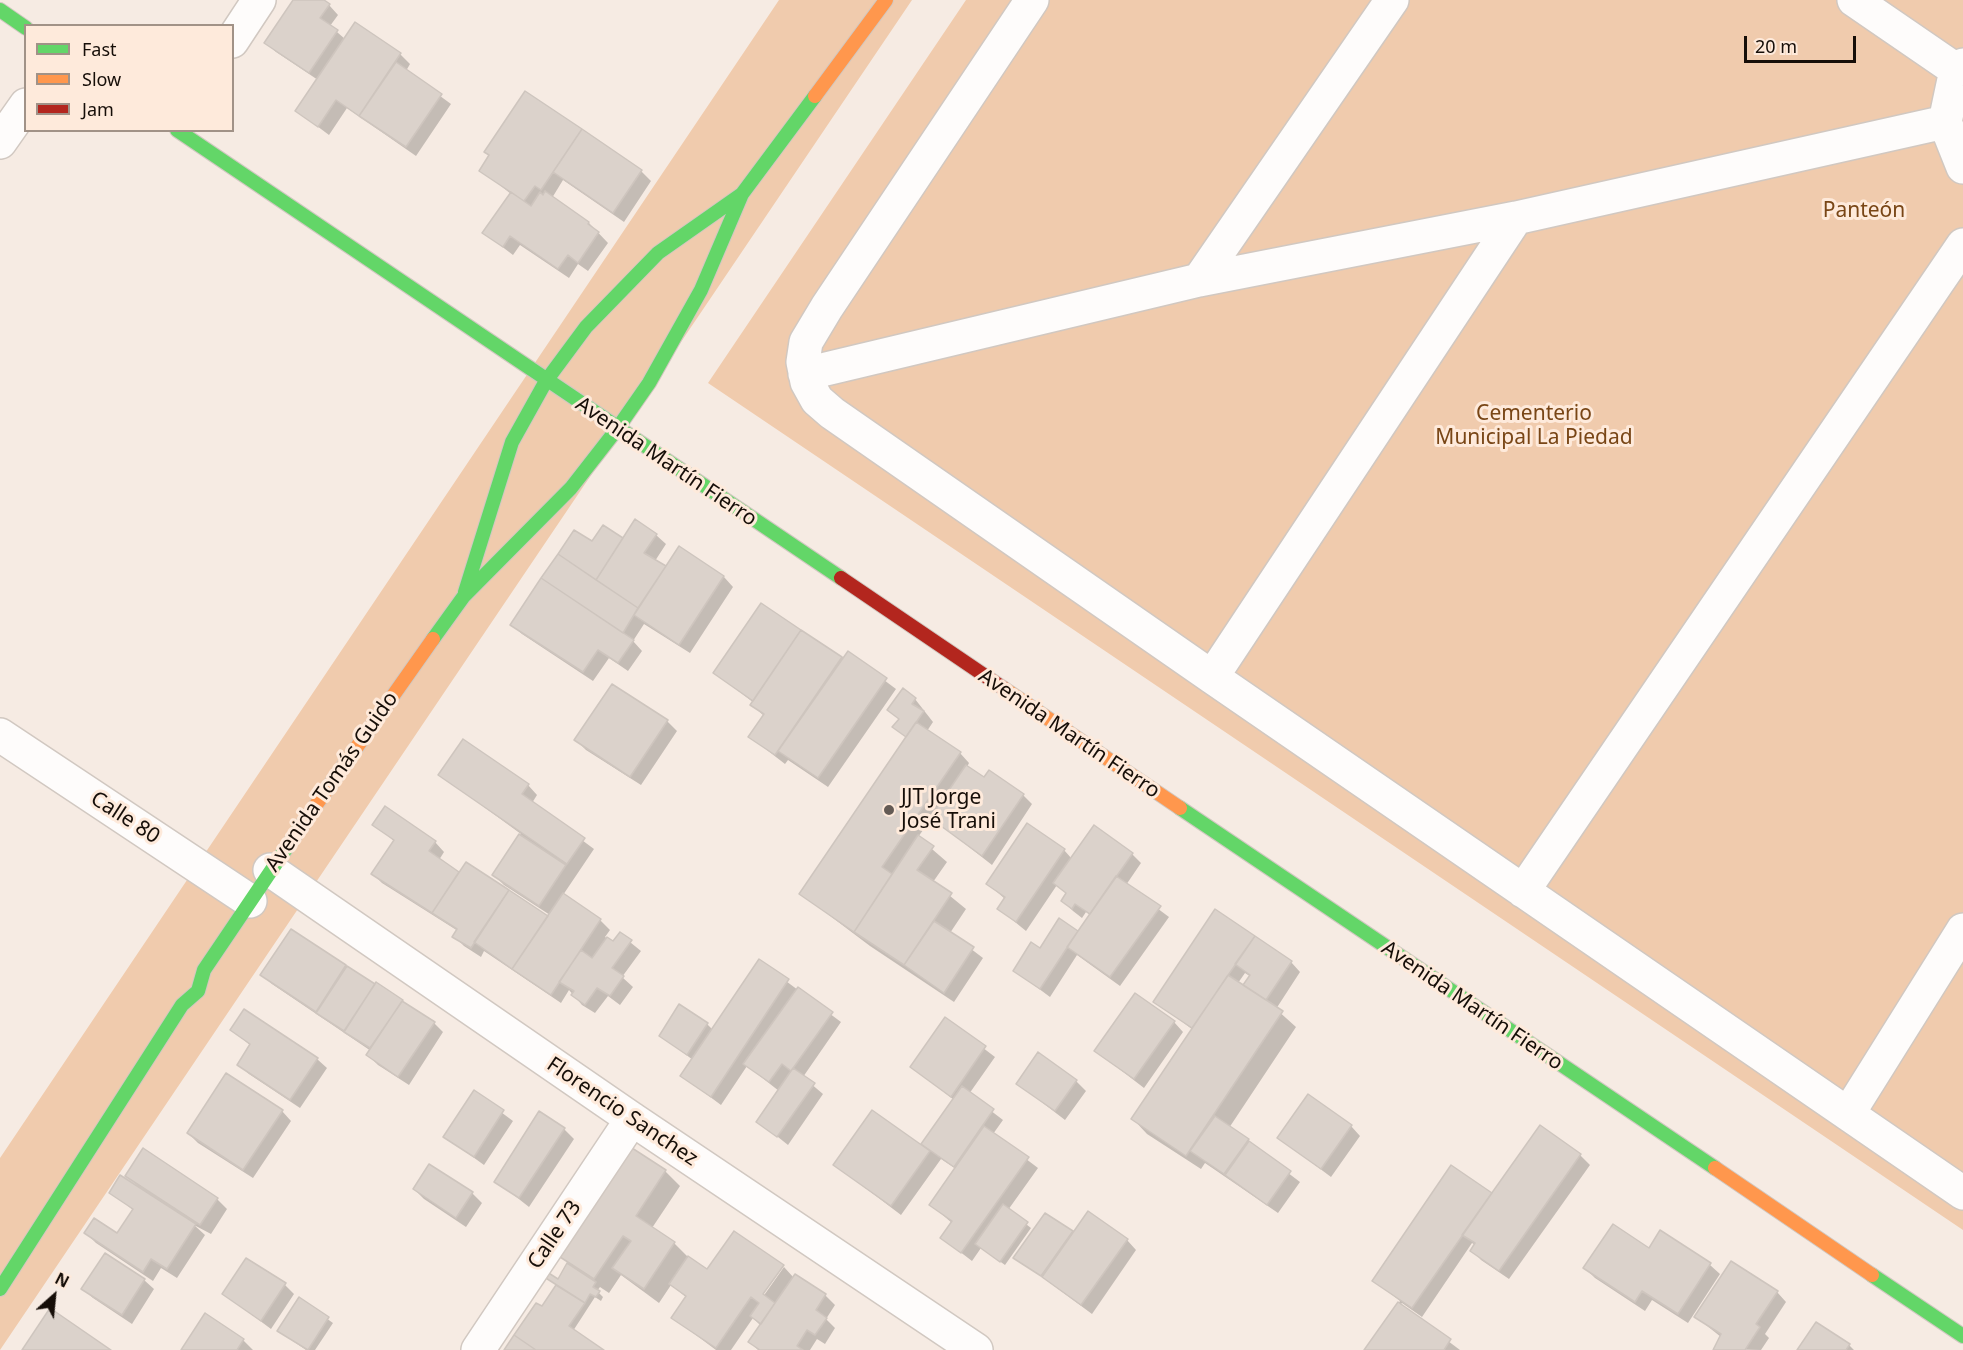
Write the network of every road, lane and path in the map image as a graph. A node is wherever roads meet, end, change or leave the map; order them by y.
1 (259, 0) edge
2 (886, 0) edge
3 (1032, 0) edge
4 (1392, 0) edge
5 (1854, 0) edge
6 (0, 10) edge
7 (24, 27) edge
8 (234, 38) edge
9 (1959, 67) edge
10 (24, 108) edge
11 (1945, 122) junction
12 (180, 132) edge
13 (0, 142) edge
14 (1963, 167) edge
15 (742, 194) junction
16 (1516, 218) junction
17 (1963, 245) edge
18 (1199, 280) junction
19 (805, 374) junction
20 (546, 381) junction
21 (617, 429) junction
22 (464, 596) junction
23 (1212, 677) junction
24 (0, 735) edge
25 (270, 870) junction
26 (1523, 891) junction
27 (250, 901) junction
28 (1963, 930) edge
29 (1848, 1114) junction
30 (632, 1119) junction
31 (1963, 1193) edge
32 (0, 1288) edge
33 (1963, 1336) edge
34 (478, 1350) edge
35 (976, 1350) edge

1 - 8 street
2 - 15 main road, Avenida Tomás Guido
3 - 19 street
4 - 18 street
5 - 9 street
6 - 7 main road
9 - 11 street
10 - 13 street
11 - 14 street
11 - 16 street
12 - 20 main road, Avenida Martín Fierro
15 - 20 main road, Avenida Tomás Guido
15 - 21 main road, Avenida Tomás Guido
16 - 18 street
16 - 23 street
17 - 26 street
18 - 19 street
19 - 23 street
20 - 21 main road, Avenida Martín Fierro
20 - 22 main road, Avenida Tomás Guido
21 - 22 main road, Avenida Tomás Guido
21 - 33 main road, Avenida Martín Fierro
22 - 25 main road, Avenida Tomás Guido
23 - 26 street
24 - 27 street, Calle 80
25 - 27 main road, Avenida Tomás Guido
25 - 30 street, Florencio Sanchez
26 - 29 street
27 - 32 main road, Avenida Tomás Guido
28 - 29 street
29 - 31 street
30 - 34 street, Calle 73
30 - 35 street, Florencio Sanchez

